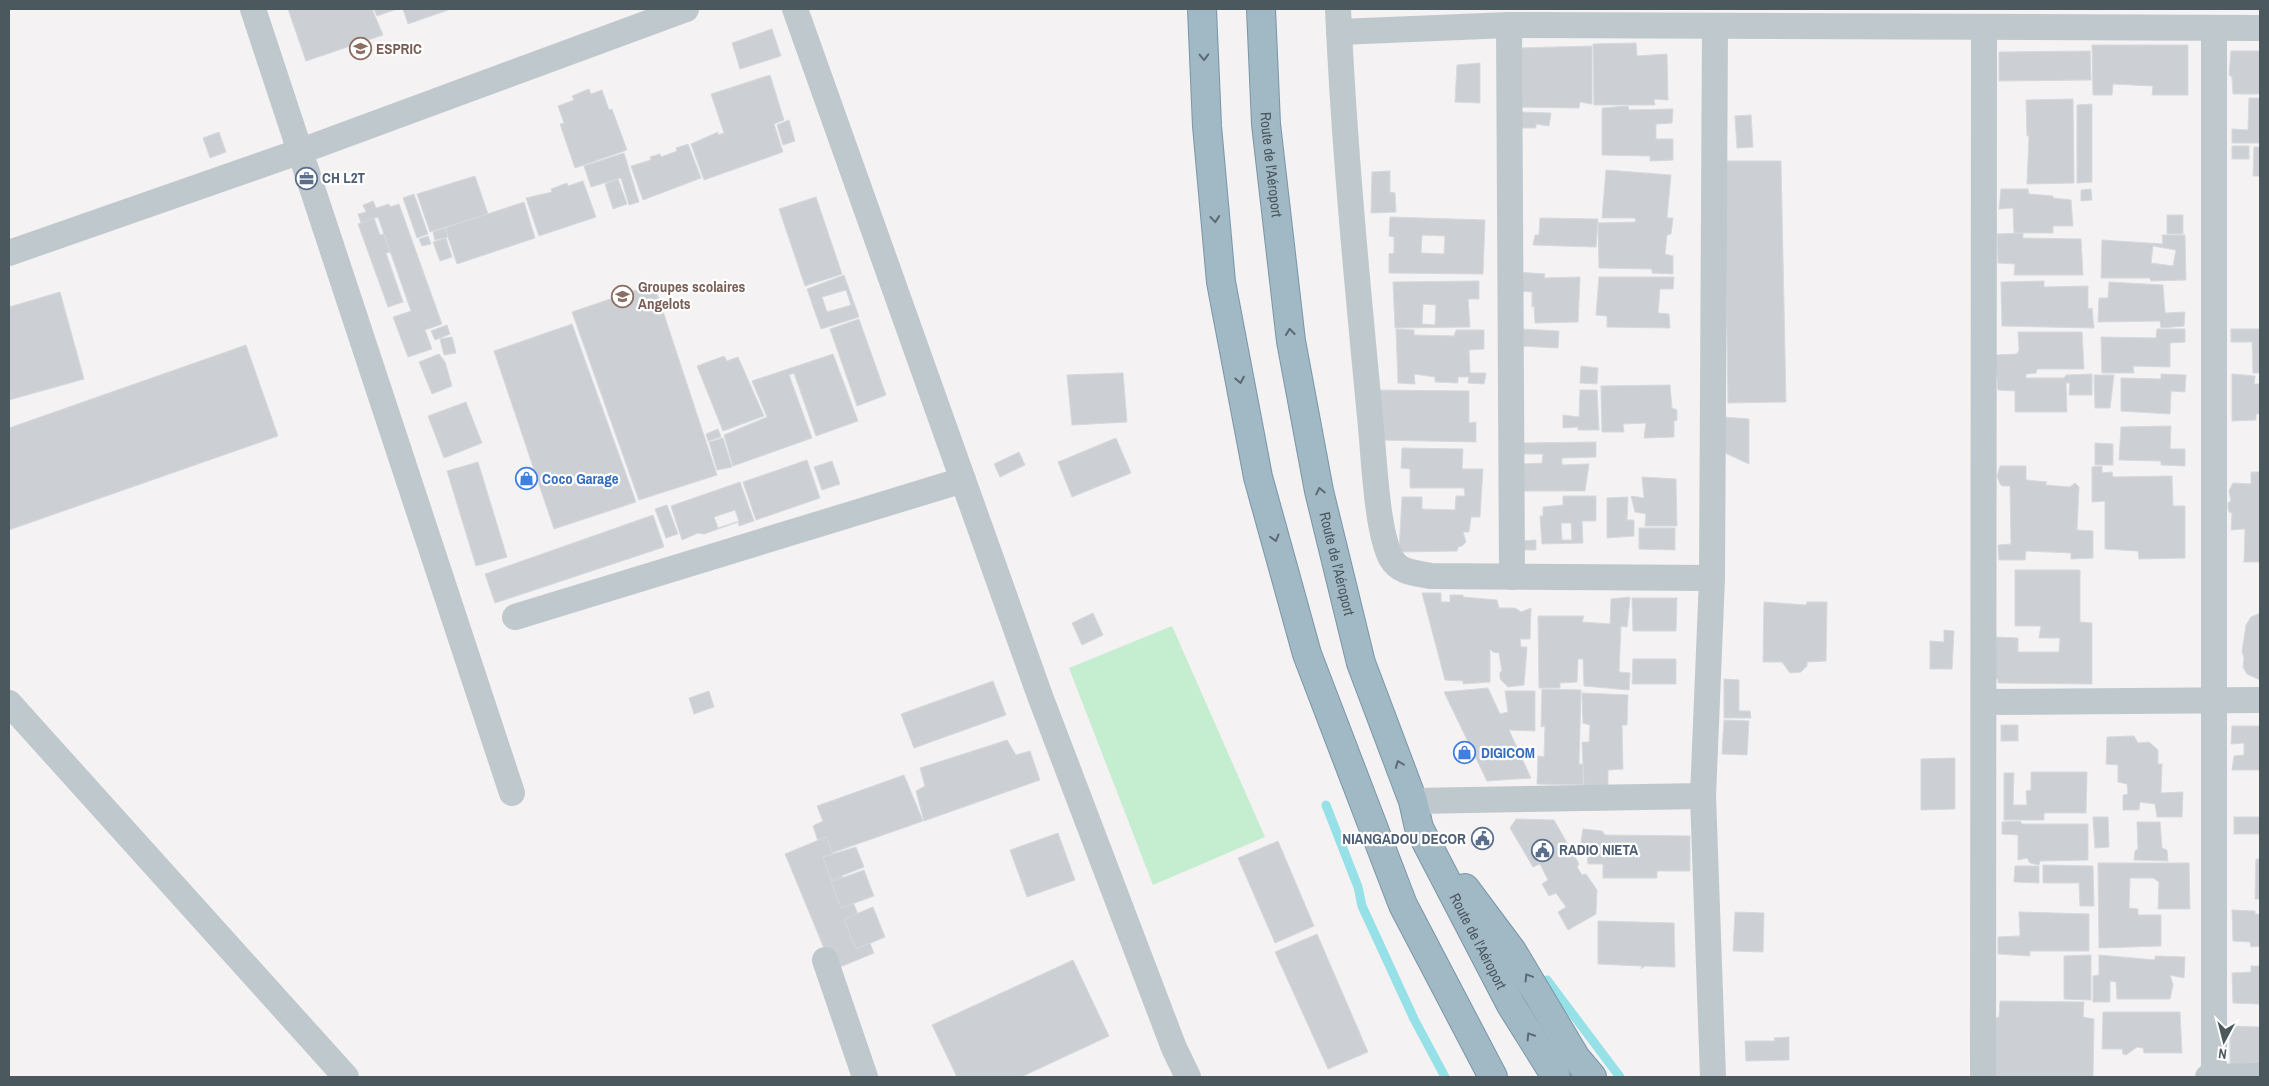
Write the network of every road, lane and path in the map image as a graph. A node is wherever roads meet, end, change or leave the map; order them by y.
1 (253, 9) edge
2 (686, 9) edge
3 (795, 9) edge
4 (1202, 9) edge
5 (1261, 9) edge
6 (1863, 18) edge
7 (1339, 20) edge
8 (1509, 26) junction
9 (1714, 27) junction
10 (1984, 27) junction
11 (2214, 28) junction
12 (2260, 28) edge
13 (301, 151) junction
14 (9, 253) edge
15 (963, 480) junction
16 (1512, 578) junction
17 (1712, 578) junction
18 (515, 617) dead end
19 (2260, 700) edge
20 (2214, 701) junction
21 (1984, 702) junction
22 (9, 703) edge
23 (512, 793) dead end
24 (1704, 796) junction
25 (1413, 801) junction
26 (1419, 828) junction
27 (825, 960) dead end
28 (2260, 1076) edge
29 (346, 1077) edge
30 (865, 1077) edge
31 (1188, 1077) edge
32 (1493, 1077) edge
33 (1556, 1077) edge
34 (1592, 1077) edge
35 (1712, 1077) edge
36 (1983, 1077) edge
37 (2208, 1077) edge
38 (2214, 1077) edge

1 - 13 street
2 - 13 street
3 - 15 street
4 -> 32 highway
25 -> 5 highway, Route de l'Aéroport
6 - 9 street
6 - 10 street
7 - 8 street
7 - 16 street
8 - 9 street
8 - 16 street
9 - 17 street
10 - 11 street
10 - 21 street
11 - 12 street
11 - 20 street
13 - 14 street
13 - 23 street
15 - 18 street
15 - 31 street
16 - 17 street
17 - 24 street
19 - 20 street
20 - 21 street
20 - 38 street
21 - 36 street
22 - 29 street
24 - 25 street
24 - 35 street
25 - 26 highway, Route de l'Aéroport
33 -> 26 highway, Route de l'Aéroport
34 -> 26 highway
27 - 30 street
28 - 38 street
37 - 38 street

